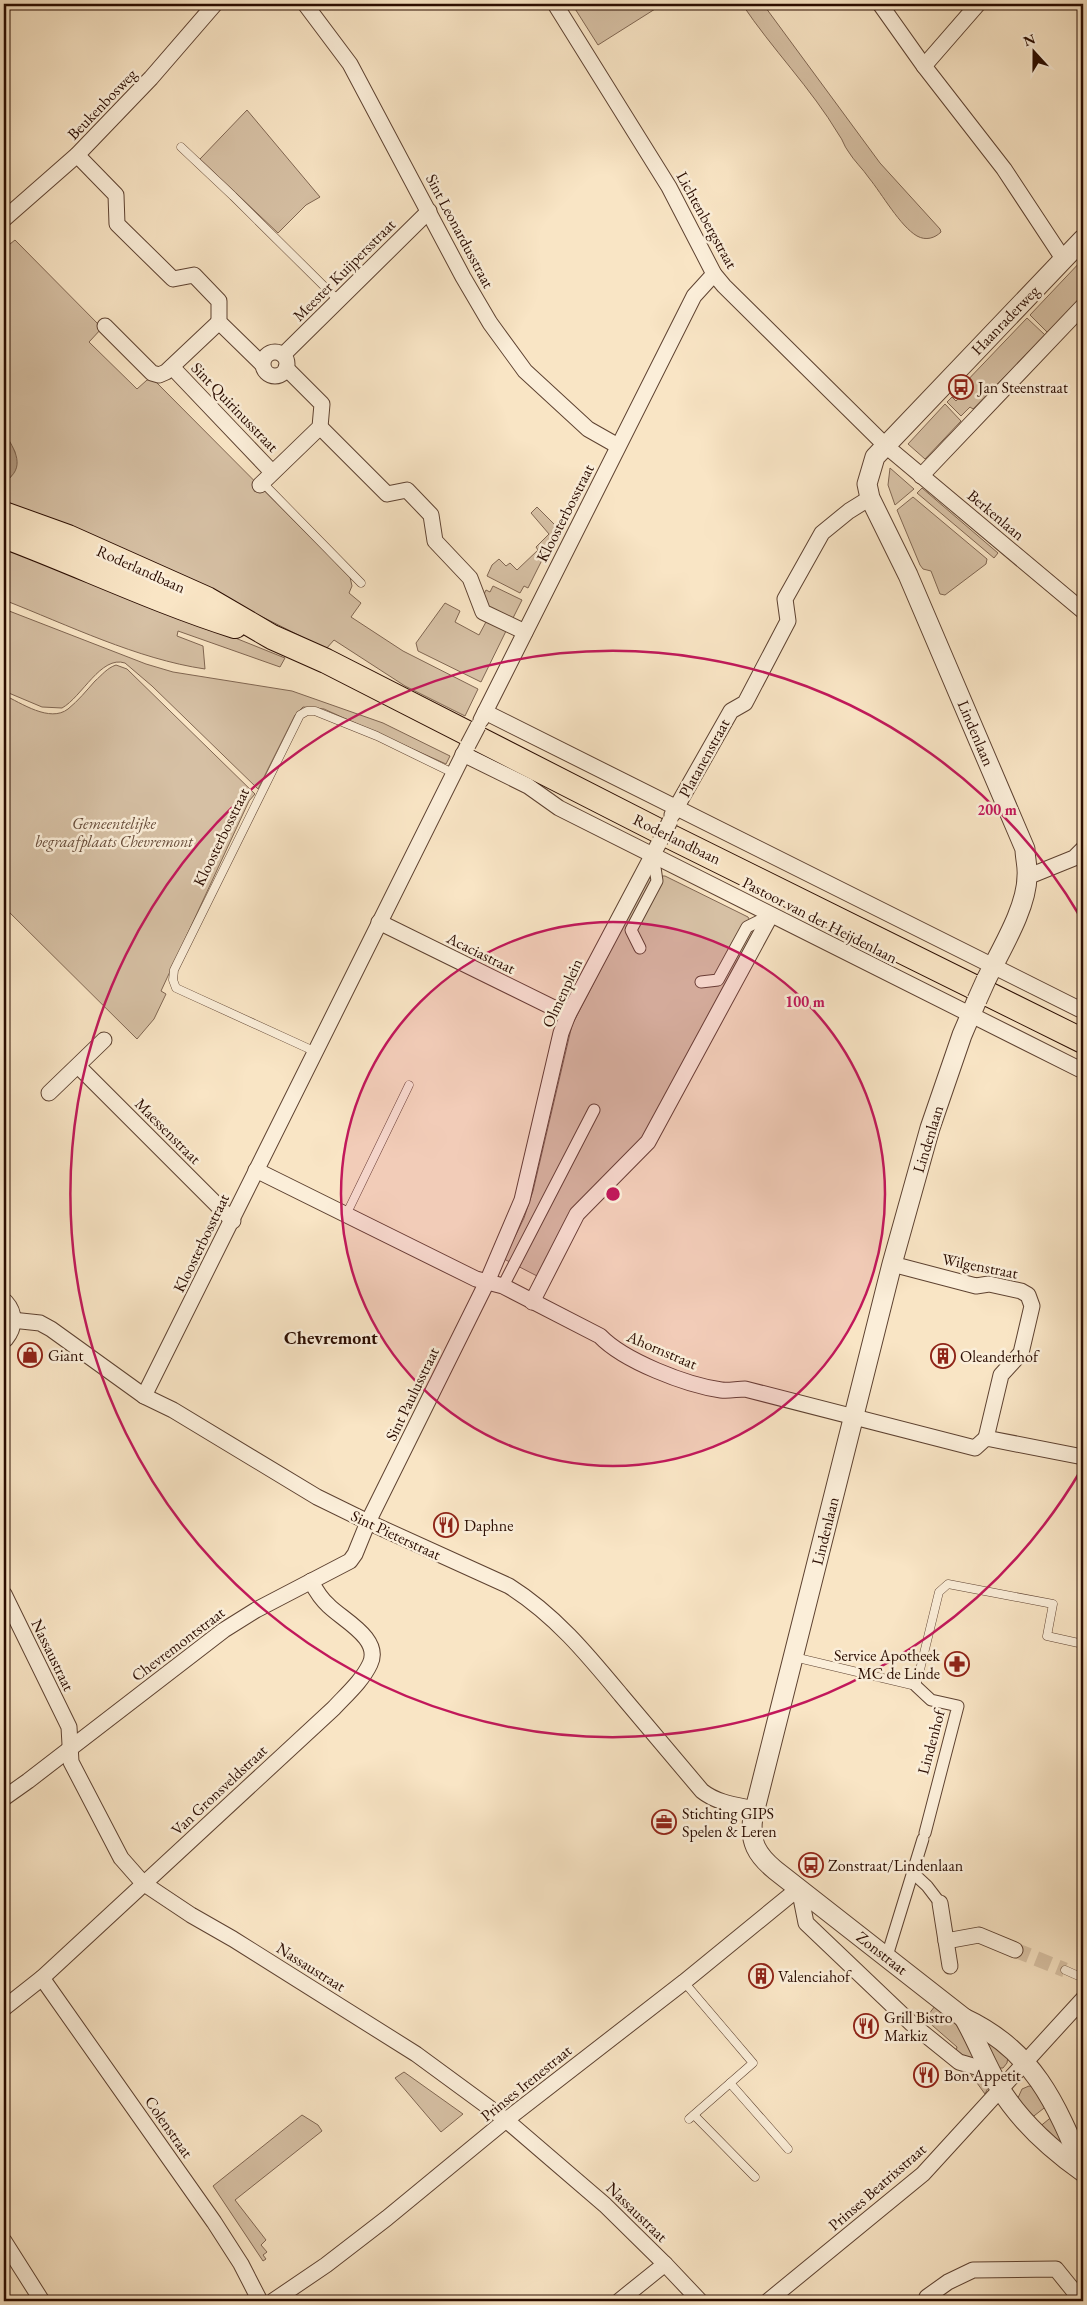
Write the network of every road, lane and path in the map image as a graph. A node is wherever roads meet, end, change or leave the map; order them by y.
1 (215, 4) edge
2 (305, 4) edge
3 (555, 4) edge
4 (880, 4) edge
5 (978, 4) edge
6 (924, 66) junction
7 (181, 147) dead end
8 (77, 155) junction
9 (429, 211) junction
10 (4, 219) edge
11 (1083, 239) edge
12 (1064, 260) junction
13 (714, 274) junction
14 (339, 300) junction
15 (1083, 306) edge
16 (219, 322) junction
17 (105, 326) dead end
18 (285, 362) junction
19 (262, 364) junction
20 (172, 367) junction
21 (320, 427) junction
22 (618, 446) junction
23 (886, 446) junction
24 (920, 476) junction
25 (265, 480) junction
26 (870, 498) junction
27 (4, 514) edge
28 (4, 536) edge
29 (361, 583) dead end
30 (1083, 612) edge
31 (525, 632) junction
32 (272, 637) junction
33 (485, 712) junction
34 (466, 749) junction
35 (453, 772) junction
36 (673, 814) junction
37 (657, 848) junction
38 (1083, 849) edge
39 (1027, 877) junction
40 (771, 915) junction
41 (380, 922) junction
42 (640, 948) dead end
43 (990, 973) junction
44 (701, 982) dead end
45 (974, 1008) junction
46 (1083, 1011) edge
47 (568, 1015) junction
48 (104, 1040) dead end
49 (1083, 1041) edge
50 (316, 1052) junction
51 (78, 1066) junction
52 (1083, 1071) edge
53 (409, 1085) dead end
54 (49, 1093) dead end
55 (594, 1110) dead end
56 (256, 1170) junction
57 (346, 1215) junction
58 (232, 1221) junction
59 (892, 1264) junction
60 (487, 1282) junction
61 (503, 1286) junction
62 (532, 1302) junction
63 (8, 1311) edge
64 (4, 1338) edge
65 (144, 1396) junction
66 (854, 1416) junction
67 (986, 1438) junction
68 (1083, 1457) edge
69 (368, 1522) junction
70 (311, 1581) junction
71 (4, 1594) edge
72 (1083, 1644) edge
73 (794, 1657) junction
74 (916, 1686) junction
75 (71, 1747) junction
76 (4, 1798) edge
77 (755, 1809) junction
78 (913, 1873) junction
79 (144, 1883) junction
80 (799, 1888) junction
81 (940, 1903) joint
82 (946, 1941) junction
83 (1015, 1950) tunnel mouth
84 (887, 1956) junction
85 (950, 1966) dead end
86 (1065, 1970) tunnel mouth
87 (42, 1978) junction
88 (1083, 1978) edge
89 (684, 1982) junction
90 (1083, 1999) edge
91 (4, 2008) edge
92 (964, 2018) junction
93 (1026, 2064) junction
94 (990, 2071) junction
95 (730, 2083) junction
96 (1000, 2089) junction
97 (506, 2120) junction
98 (788, 2149) dead end
99 (1079, 2149) edge
100 (1083, 2170) edge
101 (756, 2177) dead end
102 (4, 2240) edge
103 (665, 2264) junction
104 (42, 2301) edge
105 (260, 2301) edge
106 (273, 2301) edge
107 (619, 2301) edge
108 (700, 2301) edge
109 (768, 2301) edge
110 (927, 2301) edge
111 (1078, 2301) edge

1 - 8 street, Beukenbosweg
2 - 9 street, Sint Leonardusstraat
3 - 13 street, Lichtenbergstraat
4 - 6 street
5 - 6 street
6 - 12 street
7 - 14 lane
8 - 10 street, Beukenbosweg
8 - 16 street
9 - 14 street, Meester Kuijpersstraat
9 - 22 street, Sint Leonardusstraat
11 - 12 street, Haanraderweg
12 - 23 street, Haanraderweg
13 - 22 street, Kloosterbosstraat
13 - 23 street, Lichtenbergstraat
14 - 18 street, Meester Kuijpersstraat
15 - 24 street
16 - 19 street
16 - 20 street, Sint Quirinusstraat
17 - 20 street, Sint Quirinusstraat
18 - 19 street
18 - 19 street
18 - 21 street
20 - 25 street, Sint Quirinusstraat
21 - 25 street, Sint Quirinusstraat
21 - 31 street
22 - 31 street, Kloosterbosstraat
23 - 24 street, Berkenlaan
23 - 26 street
24 - 30 street, Berkenlaan
25 - 29 lane
26 - 36 street, Platanenstraat
26 - 39 street, Lindenlaan
27 - 32 main road, Roderlandbaan
28 - 32 main road, Roderlandbaan
31 - 33 street, Kloosterbosstraat
32 - 49 main road, Roderlandbaan
33 - 34 street, Kloosterbosstraat, bridge
33 - 36 street
34 - 35 street, Kloosterbosstraat
34 - 37 street, Pastoor van der Heijdenlaan
35 - 41 street, Kloosterbosstraat
35 - 50 lane, Kloosterbosstraat
36 - 37 street, Platanenstraat, bridge
36 - 43 street
37 - 40 street, Pastoor van der Heijdenlaan
37 - 42 street
37 - 47 street, Olmenplein
38 - 39 street
39 - 43 street, Lindenlaan
40 - 44 street
40 - 45 street, Pastoor van der Heijdenlaan
40 - 62 street
41 - 47 street, Acaciastraat
41 - 50 street, Kloosterbosstraat
43 - 45 street, Lindenlaan, bridge
43 - 46 street
45 - 52 street, Pastoor van der Heijdenlaan
45 - 59 street, Lindenlaan
47 - 60 street, Olmenplein
48 - 51 street
50 - 56 street, Kloosterbosstraat
51 - 54 street
51 - 58 street, Maessenstraat
53 - 57 lane
55 - 61 street
56 - 57 street, Ahornstraat
56 - 58 street, Kloosterbosstraat
57 - 60 street, Ahornstraat
58 - 65 street, Kloosterbosstraat
59 - 66 street, Lindenlaan
59 - 67 street, Wilgenstraat
60 - 61 street, Ahornstraat
60 - 69 street, Sint Paulusstraat
61 - 62 street, Ahornstraat
62 - 66 street, Ahornstraat
63 - 64 street
63 - 65 street, Sint Pieterstraat
65 - 69 street, Sint Pieterstraat
66 - 67 street, Ahornstraat
66 - 73 street, Lindenlaan
67 - 68 street
69 - 70 street, Chevremontstraat
69 - 77 street, Sint Pieterstraat
70 - 75 street, Chevremontstraat
70 - 79 street, Van Gronsveldstraat
71 - 75 street, Nassaustraat
72 - 74 lane
73 - 74 lane, Lindenhof
73 - 77 street, Lindenlaan
74 - 78 street, Lindenhof
75 - 76 street, Chevremontstraat
75 - 79 street, Nassaustraat
77 - 80 street, Zonstraat
78 - 81 street
78 - 84 street, Lindenhof
79 - 87 street, Van Gronsveldstraat
79 - 97 street, Nassaustraat
80 - 84 street, Zonstraat
80 - 89 street, Prinses Irenestraat
80 - 94 street, Zonstraat
81 - 82 street
82 - 83 street
82 - 85 street
84 - 92 street, Zonstraat
86 - 88 lane
87 - 91 street, Van Gronsveldstraat
87 - 105 street, Colenstraat
89 - 95 lane
89 - 97 street, Prinses Irenestraat
90 - 93 street
92 - 93 street, Zonstraat
92 - 94 street, Zonstraat
93 - 96 street
93 - 99 street, Zonstraat
94 - 96 street, Zonstraat
95 - 98 lane
95 - 101 lane
96 - 100 street, Zonstraat
96 - 109 street, Prinses Beatrixstraat
97 - 103 street, Nassaustraat
97 - 106 street, Prinses Irenestraat
99 - 100 street, Zonstraat
102 - 104 street
103 - 107 street
103 - 108 street, Nassaustraat
110 - 111 street

